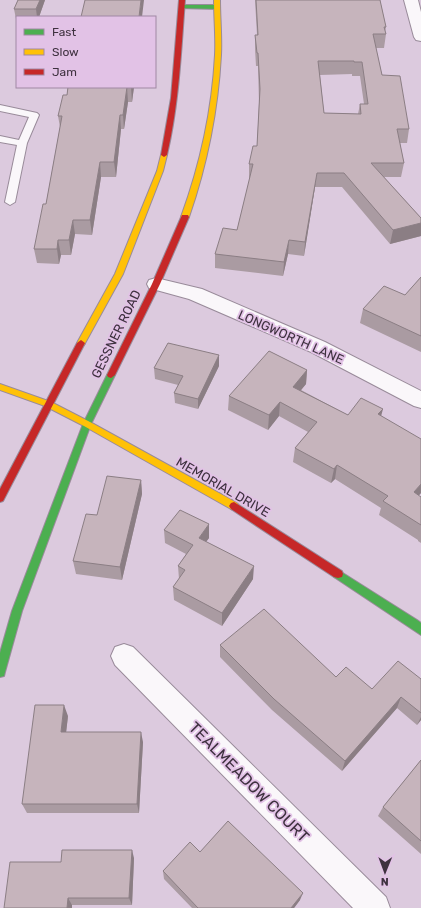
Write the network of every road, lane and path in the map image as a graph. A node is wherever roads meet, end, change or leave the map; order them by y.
1 (411, 0) edge
2 (182, 4) edge
3 (217, 4) edge
4 (421, 37) edge
5 (0, 108) edge
6 (0, 139) edge
7 (22, 144) junction
8 (10, 202) dead end
9 (156, 284) junction
10 (0, 387) edge
11 (421, 400) edge
12 (48, 404) junction
13 (87, 424) junction
14 (0, 498) edge
15 (421, 630) edge
16 (124, 656) dead end
17 (0, 672) edge
18 (375, 908) edge

1 - 4 street
2 - 3 main road
2 - 12 main road, GESSNER ROAD
3 - 9 main road, GESSNER ROAD
5 - 7 lane
6 - 7 lane
7 - 8 lane
9 - 11 street, LONGWORTH LANE
9 - 13 main road, GESSNER ROAD
10 - 12 main road, MEMORIAL DRIVE
12 - 13 main road, MEMORIAL DRIVE
12 - 14 main road, GESSNER ROAD
13 - 15 main road, MEMORIAL DRIVE
13 - 17 main road, GESSNER ROAD
16 - 18 street, TEALMEADOW COURT

